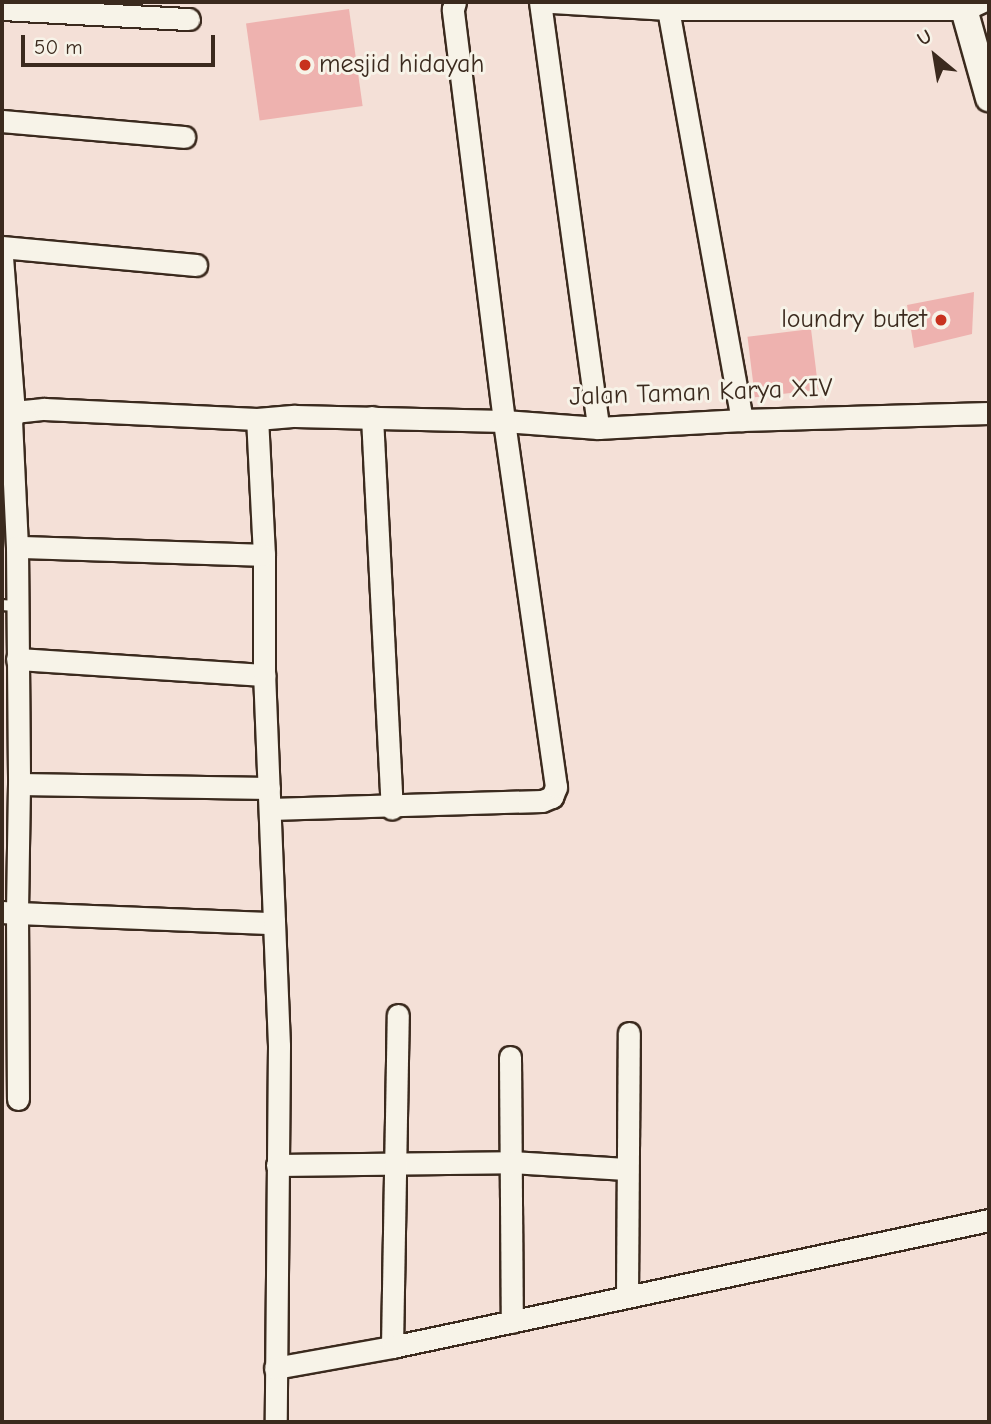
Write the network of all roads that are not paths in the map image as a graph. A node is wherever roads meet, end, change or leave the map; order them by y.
1 (455, 2) edge
2 (540, 2) edge
3 (552, 2) edge
4 (970, 4) edge
5 (2, 9) edge
6 (668, 9) junction
7 (189, 19) dead end
8 (989, 98) edge
9 (2, 121) edge
10 (184, 137) dead end
11 (2, 247) edge
12 (2, 257) edge
13 (195, 265) dead end
14 (3, 296) edge
15 (14, 412) junction
16 (989, 414) edge
17 (372, 417) junction
18 (257, 419) junction
19 (742, 420) junction
20 (504, 421) junction
21 (598, 428) junction
22 (17, 547) junction
23 (264, 555) junction
24 (10, 605) edge
25 (17, 659) junction
26 (264, 675) junction
27 (19, 784) junction
28 (270, 799) junction
29 (392, 808) junction
30 (9, 912) edge
31 (274, 921) junction
32 (398, 1015) dead end
33 (629, 1033) dead end
34 (510, 1057) dead end
35 (18, 1099) dead end
36 (511, 1162) junction
37 (396, 1164) junction
38 (277, 1165) junction
39 (626, 1169) junction
40 (989, 1220) edge
41 (627, 1295) junction
42 (512, 1322) junction
43 (392, 1348) junction
44 (275, 1368) junction
45 (276, 1422) edge

1 - 20 street
2 - 21 street
3 - 6 street
4 - 6 street
4 - 8 street
5 - 7 street
6 - 19 street
9 - 10 street
11 - 13 street
12 - 14 street
14 - 15 street
15 - 18 street, Jalan Taman Karya XIV
15 - 22 street
16 - 19 street, Jalan Taman Karya XIV
17 - 18 street, Jalan Taman Karya XIV
17 - 20 street, Jalan Taman Karya XIV
17 - 29 street
18 - 23 street
19 - 21 street, Jalan Taman Karya XIV
20 - 21 street, Jalan Taman Karya XIV
20 - 29 street
22 - 23 street
22 - 24 street
23 - 26 street
24 - 25 street
25 - 26 street
25 - 27 street
26 - 28 street
27 - 28 street
27 - 30 street
28 - 29 street
28 - 31 street
30 - 31 street
30 - 35 street
31 - 38 street
32 - 37 street
33 - 39 street
34 - 36 street
36 - 37 street
36 - 39 street
36 - 42 street
37 - 38 street
37 - 43 street
38 - 44 street
39 - 41 street
40 - 41 street
41 - 42 street
42 - 43 street
43 - 44 street
44 - 45 street

